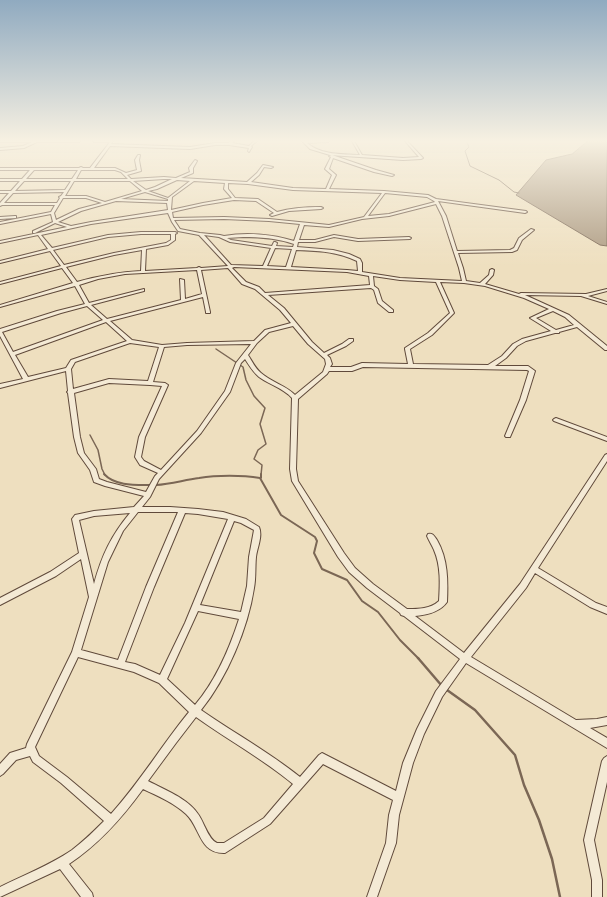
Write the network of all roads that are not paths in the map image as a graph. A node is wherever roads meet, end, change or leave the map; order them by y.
1 (227, 182) edge
2 (20, 183) edge
3 (71, 183) edge
4 (134, 183) edge
5 (188, 183) edge
6 (248, 183) edge
7 (330, 183) edge
8 (167, 184) edge
9 (156, 188) junction
10 (163, 189) dead end
11 (170, 190) dead end
12 (177, 190) junction
13 (327, 190) junction
14 (65, 191) junction
15 (144, 191) junction
16 (0, 192) edge
17 (12, 192) junction
18 (384, 192) junction
19 (61, 197) junction
20 (114, 199) junction
21 (234, 199) junction
22 (169, 201) junction
23 (103, 202) junction
24 (436, 202) junction
25 (0, 204) edge
26 (56, 204) junction
27 (321, 208) dead end
28 (169, 211) junction
29 (525, 212) dead end
30 (52, 213) junction
31 (276, 213) junction
32 (0, 218) edge
33 (26, 218) junction
34 (366, 218) junction
35 (172, 219) junction
36 (269, 220) junction
37 (55, 222) junction
38 (0, 223) edge
39 (302, 224) junction
40 (322, 226) junction
41 (71, 227) junction
42 (179, 230) junction
43 (532, 230) dead end
44 (39, 234) junction
45 (173, 234) junction
46 (200, 234) junction
47 (24, 237) junction
48 (224, 237) junction
49 (278, 238) junction
50 (328, 238) junction
51 (409, 238) dead end
52 (0, 242) edge
53 (296, 244) junction
54 (274, 247) junction
55 (144, 248) junction
56 (50, 250) junction
57 (455, 252) junction
58 (0, 262) edge
59 (63, 267) junction
60 (232, 267) junction
61 (199, 268) junction
62 (264, 268) junction
63 (288, 269) junction
64 (492, 270) dead end
65 (143, 272) junction
66 (360, 272) junction
67 (371, 274) junction
68 (182, 280) dead end
69 (437, 280) junction
70 (464, 282) junction
71 (0, 283) edge
72 (76, 284) junction
73 (481, 285) junction
74 (371, 286) junction
75 (142, 290) dead end
76 (607, 290) edge
77 (265, 294) junction
78 (516, 294) junction
79 (205, 295) junction
80 (577, 295) junction
81 (183, 300) junction
82 (607, 303) edge
83 (87, 304) junction
84 (0, 306) edge
85 (553, 309) junction
86 (391, 311) dead end
87 (208, 312) dead end
88 (105, 321) junction
89 (295, 324) junction
90 (578, 325) junction
91 (0, 331) edge
92 (557, 332) junction
93 (351, 340) dead end
94 (130, 341) junction
95 (255, 342) junction
96 (162, 346) junction
97 (607, 348) edge
98 (12, 354) junction
99 (245, 354) junction
100 (323, 355) junction
101 (411, 366) junction
102 (489, 367) junction
103 (68, 369) junction
104 (327, 369) junction
105 (26, 379) junction
106 (150, 383) junction
107 (0, 386) edge
108 (70, 392) junction
109 (295, 398) junction
110 (556, 420) dead end
111 (508, 436) dead end
112 (607, 439) edge
113 (607, 456) edge
114 (162, 472) junction
115 (148, 495) junction
116 (137, 509) junction
117 (182, 511) junction
118 (232, 517) junction
119 (430, 536) dead end
120 (83, 554) junction
121 (534, 569) junction
122 (93, 600) junction
123 (0, 602) edge
124 (195, 607) junction
125 (607, 611) edge
126 (404, 613) junction
127 (243, 616) junction
128 (76, 653) junction
129 (465, 658) junction
130 (120, 664) junction
131 (162, 680) junction
132 (195, 711) junction
133 (607, 721) edge
134 (576, 724) junction
135 (607, 743) edge
136 (30, 751) junction
137 (607, 761) edge
138 (0, 771) edge
139 (142, 783) junction
140 (300, 783) junction
141 (399, 798) junction
142 (112, 821) junction
143 (61, 862) junction
144 (0, 892) edge
145 (88, 897) edge
146 (372, 897) edge
147 (597, 897) edge

1 - 21 street
2 - 17 street
3 - 14 street
4 - 15 street
5 - 12 street
6 - 13 street
7 - 13 street
8 - 9 street
9 - 10 street
9 - 15 street
11 - 12 street
12 - 22 street
13 - 18 street
14 - 17 street
14 - 19 street
15 - 20 street
15 - 22 street
16 - 17 street
17 - 25 street
18 - 24 street
18 - 34 street
19 - 23 street
19 - 26 street
20 - 22 street
20 - 23 street
21 - 28 street
21 - 31 street
22 - 28 street
23 - 37 street
24 - 29 street
24 - 34 street
24 - 57 street
25 - 26 street
26 - 30 street
27 - 31 street
28 - 35 street
28 - 41 street
30 - 33 street
30 - 37 street
31 - 36 street
32 - 33 street
33 - 38 street
34 - 40 street
35 - 36 street
35 - 42 street
36 - 39 street
37 - 41 street
37 - 47 street
39 - 40 street
39 - 53 street
40 - 50 street
41 - 44 street
42 - 45 street
42 - 46 street
43 - 57 street
44 - 47 street
44 - 56 street
45 - 55 street
45 - 56 street
46 - 48 street
46 - 60 street
47 - 52 street
48 - 49 street
48 - 54 street
49 - 53 street
49 - 54 street
50 - 51 street
50 - 53 street
53 - 54 street
53 - 63 street
53 - 66 street
54 - 62 street
55 - 59 street
55 - 65 street
56 - 58 street
56 - 59 street
57 - 70 street
59 - 71 street
59 - 72 street
60 - 61 street
60 - 62 street
60 - 77 street
61 - 65 street
61 - 79 street
62 - 63 street
63 - 66 street
64 - 73 street
65 - 72 street
66 - 67 street
67 - 69 street
67 - 74 street
68 - 81 street
69 - 70 street
69 - 101 street
70 - 73 street
72 - 83 street
72 - 84 street
73 - 78 street
74 - 77 street
74 - 86 street
75 - 83 street
76 - 80 street
77 - 89 street
78 - 80 street
78 - 85 street
79 - 81 street
79 - 87 street
80 - 82 street
81 - 88 street
83 - 88 street
83 - 91 street
85 - 90 street
85 - 92 street
88 - 94 street
88 - 98 street
89 - 95 street
89 - 100 street
90 - 92 street
90 - 97 street
91 - 98 street
92 - 102 street
93 - 100 street
94 - 96 street
94 - 103 street
95 - 96 street
95 - 99 street
96 - 106 street
98 - 105 street
99 - 109 street
99 - 114 street
100 - 104 street
101 - 102 street
101 - 104 street
102 - 111 street
103 - 105 street
103 - 108 street
104 - 109 street
105 - 107 street
106 - 108 street
106 - 114 street
108 - 115 street
109 - 126 street
110 - 112 street
113 - 121 street
114 - 115 street
115 - 116 street
116 - 117 street
116 - 120 street
116 - 122 street
117 - 118 street
117 - 130 street
118 - 124 street
118 - 127 street
119 - 126 street
120 - 122 street
120 - 123 street
121 - 125 street
121 - 129 street
122 - 128 street
124 - 127 street
124 - 131 street
126 - 129 street
127 - 132 street
128 - 130 street
128 - 136 street
129 - 134 street
129 - 141 street
130 - 131 street
131 - 132 street
132 - 139 street
132 - 140 street
133 - 134 street
134 - 135 street
136 - 138 street
136 - 142 street
137 - 147 street
139 - 140 street
139 - 142 street
140 - 141 street
141 - 146 street
142 - 143 street
143 - 144 street
143 - 145 street

